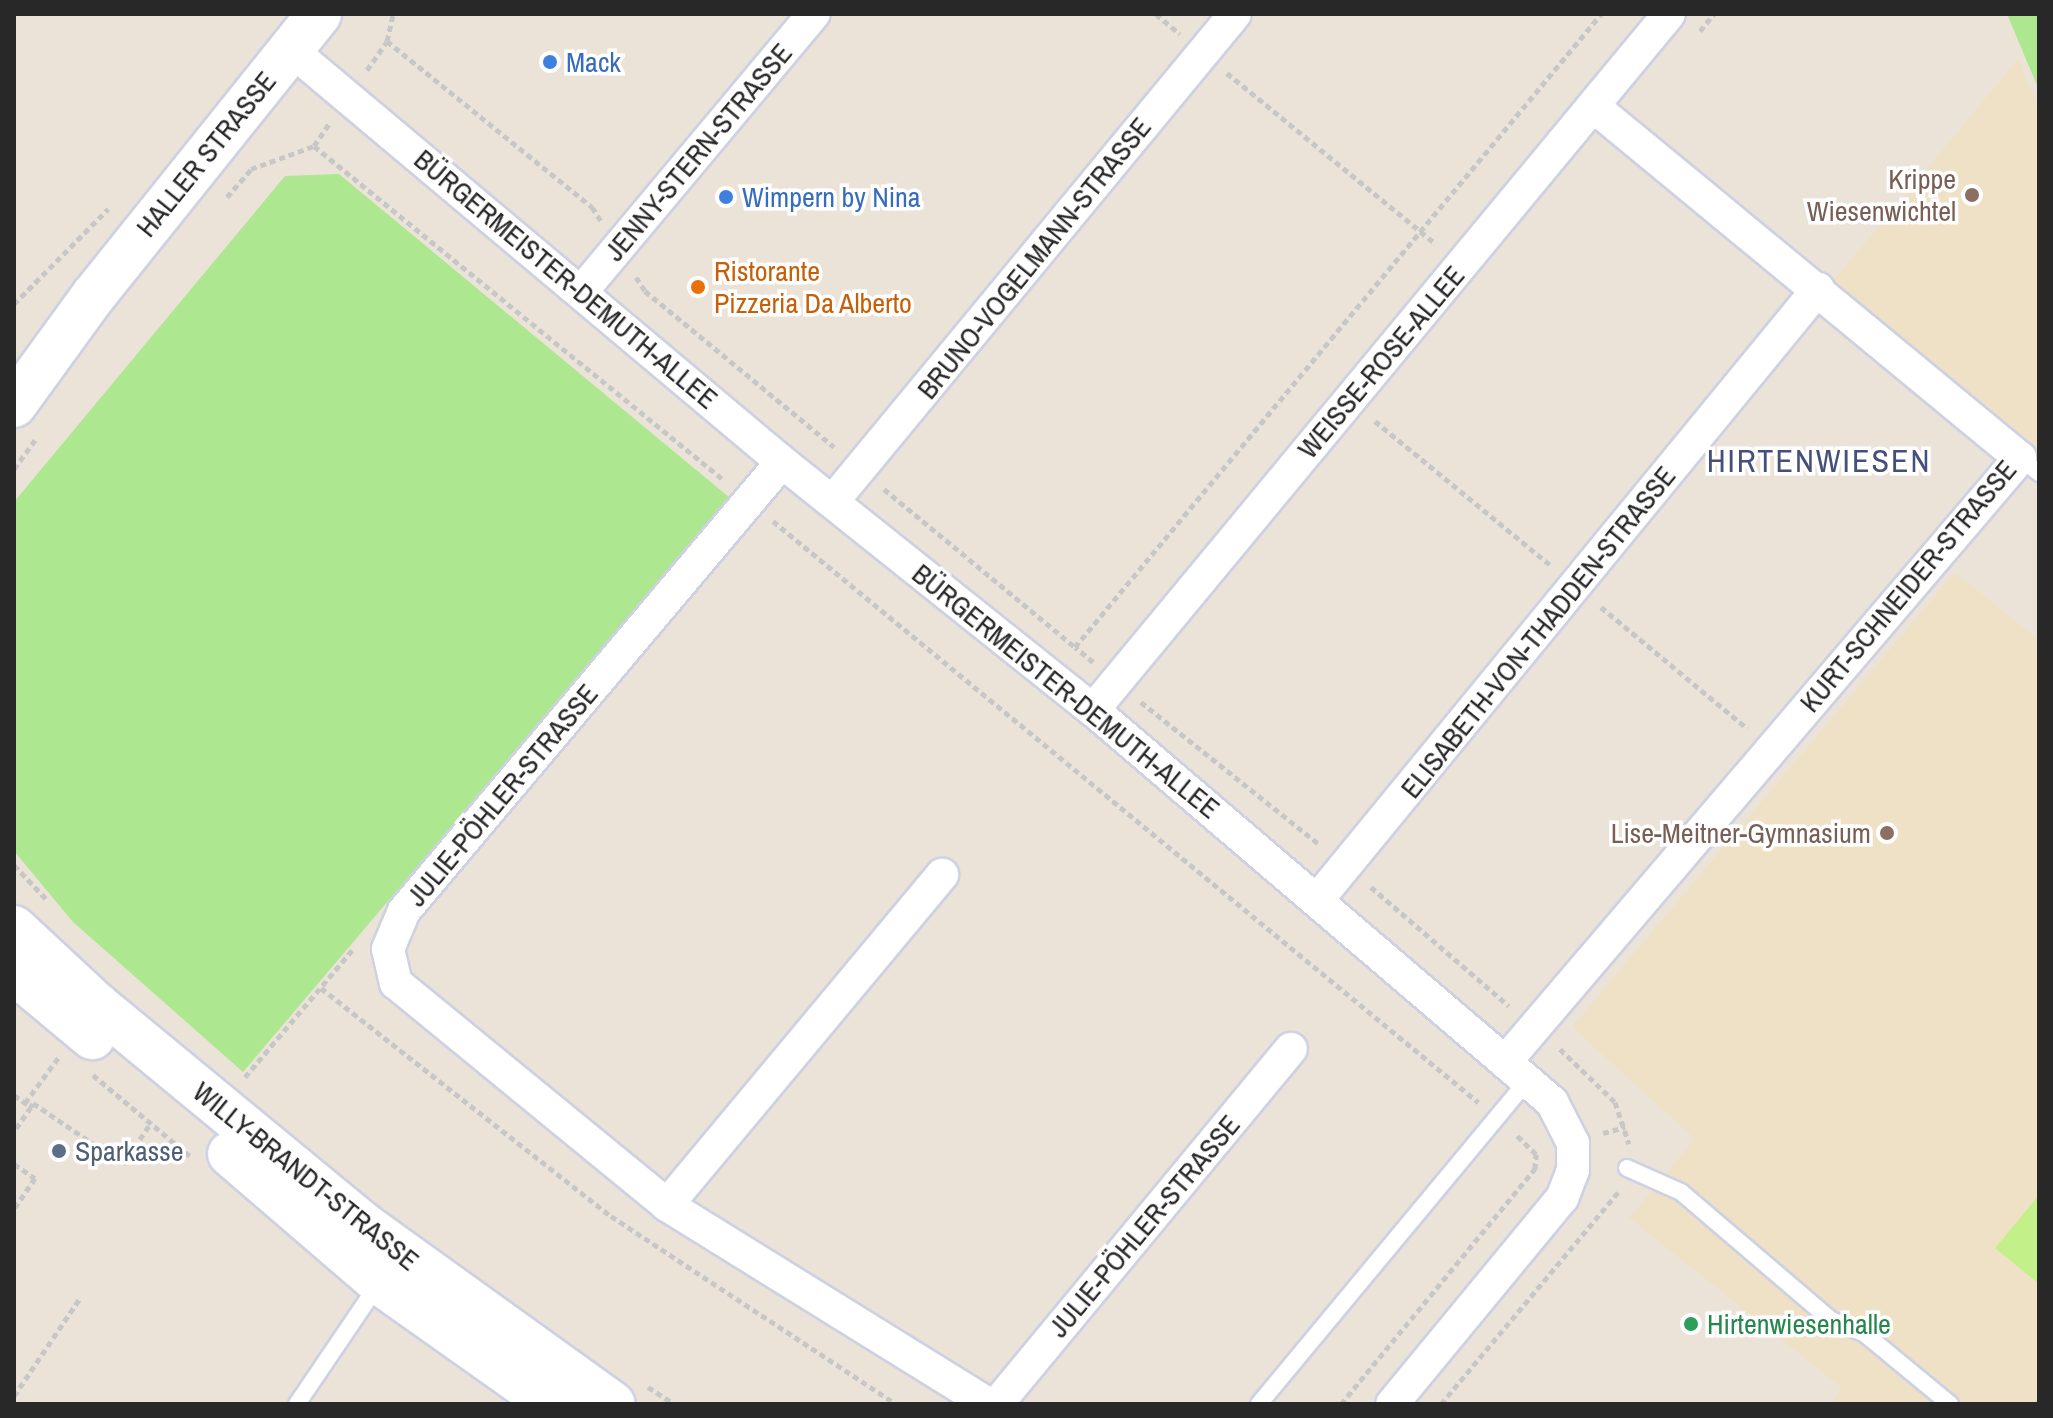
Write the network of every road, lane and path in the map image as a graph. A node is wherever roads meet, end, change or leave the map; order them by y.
1 (319, 14) edge
2 (814, 14) edge
3 (1156, 14) edge
4 (1235, 14) edge
5 (1601, 14) edge
6 (1669, 14) edge
7 (387, 41) dead end
8 (290, 49) junction
9 (1203, 53) junction
10 (1593, 106) junction
11 (114, 204) dead end
12 (222, 204) dead end
13 (1420, 232) junction
14 (618, 248) junction
15 (1462, 264) junction
16 (1818, 289) junction
17 (582, 291) junction
18 (94, 295) junction
19 (14, 304) edge
20 (19, 374) edge
21 (28, 418) edge
22 (782, 462) junction
23 (2030, 466) edge
24 (14, 469) edge
25 (860, 469) junction
26 (749, 501) junction
27 (833, 501) junction
28 (1075, 647) junction
29 (1116, 682) junction
30 (1093, 710) junction
31 (1346, 865) junction
32 (942, 875) dead end
33 (1318, 899) junction
34 (404, 911) junction
35 (14, 918) edge
36 (25, 952) edge
37 (321, 988) junction
38 (1535, 1027) junction
39 (1291, 1049) dead end
40 (63, 1050) dead end
41 (85, 1069) dead end
42 (1516, 1071) junction
43 (242, 1081) dead end
44 (14, 1095) edge
45 (28, 1105) junction
46 (1496, 1117) junction
47 (151, 1123) junction
48 (1625, 1127) dead end
49 (14, 1131) edge
50 (198, 1162) dead end
51 (14, 1164) edge
52 (1627, 1168) dead end
53 (667, 1205) junction
54 (14, 1209) edge
55 (365, 1226) junction
56 (433, 1278) junction
57 (380, 1282) junction
58 (80, 1298) dead end
59 (14, 1396) edge
60 (297, 1404) edge
61 (551, 1404) edge
62 (613, 1404) edge
63 (896, 1404) edge
64 (988, 1404) edge
65 (997, 1404) edge
66 (1259, 1404) edge
67 (1341, 1404) edge
68 (1392, 1404) edge
69 (1950, 1404) edge

1 - 8 main road, HALLER STRASSE
2 - 14 street, JENNY-STERN-STRASSE
3 - 9 path
4 - 9 street, BRUNO-VOGELMANN-STRASSE
5 - 13 path
6 - 10 street, WEISSE-ROSE-ALLEE
7 - 14 path
8 - 17 street, BÜRGERMEISTER-DEMUTH-ALLEE
8 - 18 main road, HALLER STRASSE
9 - 13 path
9 - 25 street, BRUNO-VOGELMANN-STRASSE
10 - 15 street, WEISSE-ROSE-ALLEE
10 - 16 street, KURT-SCHNEIDER-STRASSE
11 - 19 path
12 - 26 path
13 - 15 path
13 - 28 path
14 - 17 street, JENNY-STERN-STRASSE
14 - 25 path
15 - 29 street, WEISSE-ROSE-ALLEE
16 - 23 street, KURT-SCHNEIDER-STRASSE
16 - 31 street, ELISABETH-VON-THADDEN-STRASSE
17 - 22 street, BÜRGERMEISTER-DEMUTH-ALLEE
18 - 20 main road, HALLER STRASSE
18 - 21 main road, HALLER STRASSE
21 - 24 path
22 - 26 street, JULIE-PÖHLER-STRASSE
22 - 27 street, BÜRGERMEISTER-DEMUTH-ALLEE
23 - 38 street, KURT-SCHNEIDER-STRASSE
25 - 27 street, BRUNO-VOGELMANN-STRASSE
25 - 28 path
26 - 34 street, JULIE-PÖHLER-STRASSE
26 - 46 path
27 - 30 street, BÜRGERMEISTER-DEMUTH-ALLEE
28 - 29 path
29 - 30 street, WEISSE-ROSE-ALLEE
29 - 31 path
30 - 33 street, BÜRGERMEISTER-DEMUTH-ALLEE
31 - 33 street, ELISABETH-VON-THADDEN-STRASSE
31 - 38 path
32 - 53 street
33 - 42 street, BÜRGERMEISTER-DEMUTH-ALLEE
34 - 37 path
34 - 53 street, JULIE-PÖHLER-STRASSE
35 - 36 main road
36 - 55 main road, WILLY-BRANDT-STRASSE
36 - 57 main road, WILLY-BRANDT-STRASSE
37 - 43 path
37 - 63 path
38 - 42 street, KURT-SCHNEIDER-STRASSE
38 - 48 path
39 - 65 street, JULIE-PÖHLER-STRASSE
40 - 45 path
41 - 47 path
42 - 46 lane
42 - 68 street, BÜRGERMEISTER-DEMUTH-ALLEE
44 - 45 path
45 - 47 path
45 - 49 path
46 - 66 lane
46 - 67 path
47 - 50 path
51 - 54 path
52 - 69 lane
53 - 64 street, JULIE-PÖHLER-STRASSE
55 - 56 main road, WILLY-BRANDT-STRASSE
55 - 57 lane
56 - 57 lane
56 - 62 main road, WILLY-BRANDT-STRASSE
57 - 60 lane
57 - 61 main road, WILLY-BRANDT-STRASSE
58 - 59 path

